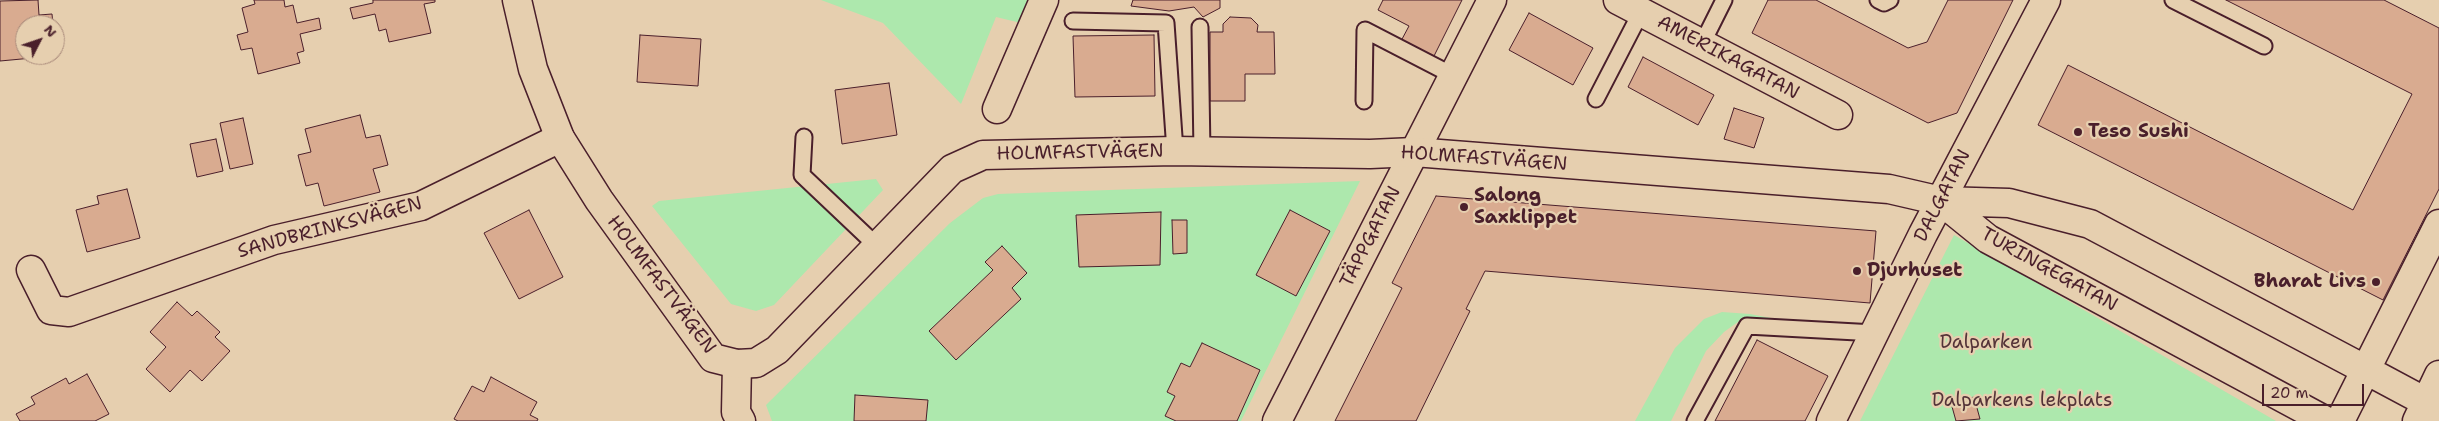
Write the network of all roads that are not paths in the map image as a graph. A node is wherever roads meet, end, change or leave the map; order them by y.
1 (518, 0) edge
2 (1044, 0) edge
3 (1492, 0) edge
4 (1618, 0) edge
5 (1724, 0) edge
6 (1878, 0) edge
7 (1890, 0) edge
8 (2046, 0) edge
9 (2173, 0) edge
10 (1641, 12) junction
11 (1073, 21) dead end
12 (1200, 27) dead end
13 (1702, 44) junction
14 (2264, 46) dead end
15 (1454, 76) junction
16 (1596, 99) dead end
17 (1364, 101) dead end
18 (997, 109) dead end
19 (1838, 116) dead end
20 (804, 137) dead end
21 (560, 138) junction
22 (1175, 151) junction
23 (1202, 152) junction
24 (1414, 152) junction
25 (1941, 200) junction
26 (2439, 224) edge
27 (878, 246) junction
28 (30, 270) dead end
29 (1875, 333) junction
30 (737, 364) junction
31 (2366, 370) junction
32 (2439, 375) edge
33 (2428, 411) edge
34 (735, 418) edge
35 (1277, 421) edge
36 (1696, 421) edge
37 (1831, 421) edge
38 (2326, 421) edge
39 (2340, 421) edge

1 - 21 street, HOLMFASTVÄGEN
2 - 18 street
3 - 15 street, TÄPPGATAN
4 - 10 street, AMERIKAGATAN
5 - 13 lane
6 - 7 lane
8 - 25 street, DALGATAN
9 - 14 lane
10 - 13 street, AMERIKAGATAN
10 - 16 lane
11 - 22 lane
12 - 23 lane
13 - 19 street, AMERIKAGATAN
15 - 17 lane
15 - 24 street, TÄPPGATAN
20 - 27 lane
21 - 28 street, SANDBRINKSVÄGEN
21 - 30 street, HOLMFASTVÄGEN
22 - 23 street, HOLMFASTVÄGEN
22 - 27 street, HOLMFASTVÄGEN
23 - 24 street, HOLMFASTVÄGEN
24 - 25 street, HOLMFASTVÄGEN
24 - 35 street, TÄPPGATAN
25 - 29 street, DALGATAN
25 - 31 street, TURINGEGATAN
25 - 38 street, TURINGEGATAN
26 - 31 street
27 - 30 street, HOLMFASTVÄGEN
29 - 36 lane
29 - 37 street, DALGATAN
30 - 34 street
31 - 33 street, TURINGEGATAN
31 - 39 street
32 - 33 street

